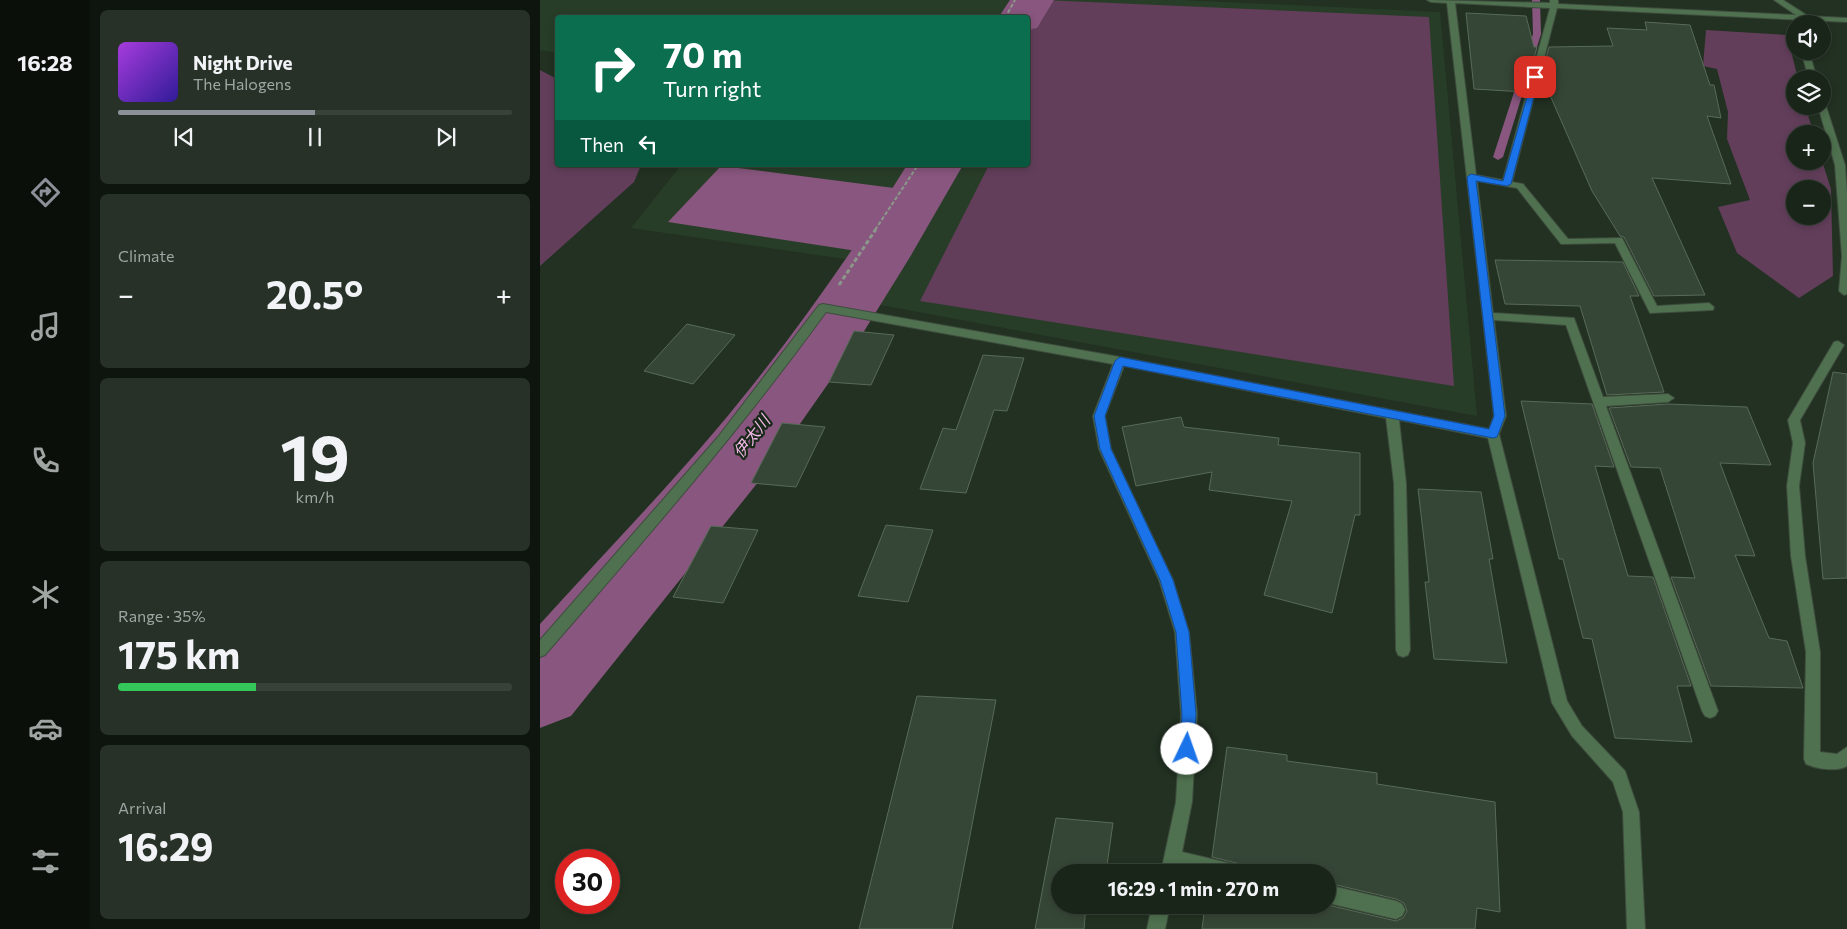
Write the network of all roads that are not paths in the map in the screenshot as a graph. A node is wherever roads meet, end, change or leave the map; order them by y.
1 (1431, 0) edge
2 (1778, 0) edge
3 (1451, 1) edge
4 (1554, 3) edge
5 (1801, 15) edge
6 (1831, 19) edge
7 (1786, 20) edge
8 (1847, 20) edge
9 (1825, 115) edge
10 (1471, 177) junction
11 (1507, 184) junction
12 (1844, 290) dead end
13 (1709, 306) dead end
14 (1488, 316) junction
15 (1838, 345) dead end
16 (1120, 361) junction
17 (1668, 398) dead end
18 (1599, 402) junction
19 (1392, 414) junction
20 (1493, 434) junction
21 (540, 650) edge
22 (1403, 650) dead end
23 (1710, 711) dead end
24 (1847, 755) edge
25 (1170, 864) edge
26 (1336, 896) edge
27 (1396, 910) dead end
28 (1159, 914) edge
29 (1156, 929) edge
30 (1636, 929) edge

1 - 3 street
2 - 5 street
3 - 4 street
3 - 10 street
4 - 7 street
4 - 11 street
6 - 8 street
9 - 12 street
10 - 11 street
10 - 14 street
11 - 13 street
14 - 18 street
14 - 20 street
15 - 24 street
16 - 19 street
16 - 21 street
16 - 25 street
17 - 18 street
18 - 23 street
19 - 20 street
19 - 22 street
20 - 30 street
26 - 27 street
28 - 29 street

